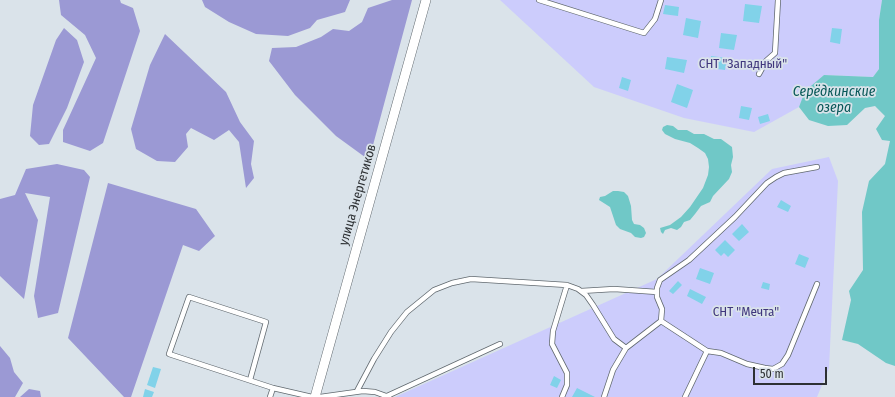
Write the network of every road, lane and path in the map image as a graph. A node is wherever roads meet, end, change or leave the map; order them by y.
1 (426, 0) edge
2 (539, 0) edge
3 (661, 0) edge
4 (778, 0) edge
5 (759, 74) dead end
6 (817, 166) dead end
7 (817, 284) dead end
8 (567, 285) junction
9 (581, 292) junction
10 (657, 292) junction
11 (661, 321) junction
12 (500, 344) dead end
13 (626, 348) junction
14 (707, 351) junction
15 (250, 380) junction
16 (273, 388) junction
17 (357, 391) junction
18 (388, 396) edge
19 (270, 397) edge
20 (312, 397) edge
21 (315, 397) edge
22 (320, 397) edge
23 (562, 397) edge
24 (604, 397) edge
25 (686, 397) edge

1 - 21 street, улица Энергетиков
2 - 3 lane
4 - 5 lane
6 - 10 lane
7 - 14 lane
8 - 9 lane
8 - 17 lane
8 - 23 lane
9 - 10 lane
9 - 13 lane
10 - 11 lane
11 - 13 lane
11 - 14 lane
12 - 18 lane
13 - 24 lane
14 - 25 lane
15 - 15 lane
15 - 16 lane
16 - 19 lane
16 - 20 lane
17 - 18 lane
17 - 22 lane

